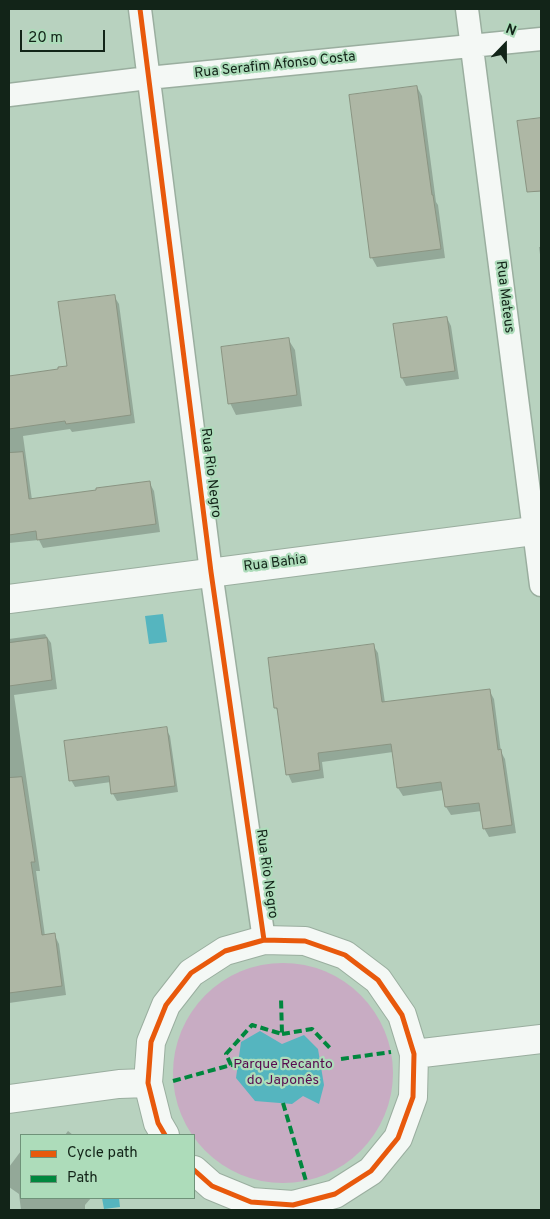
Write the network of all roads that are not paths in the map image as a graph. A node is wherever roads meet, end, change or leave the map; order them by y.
1 (140, 9) edge
2 (467, 9) edge
3 (541, 39) edge
4 (472, 47) junction
5 (148, 78) junction
6 (9, 95) edge
7 (538, 530) edge
8 (211, 572) junction
9 (541, 585) edge
10 (9, 598) edge
11 (264, 940) junction
12 (541, 1039) edge
13 (414, 1054) junction
14 (148, 1082) junction
15 (9, 1099) edge
16 (164, 1134) edge
17 (195, 1171) edge
18 (293, 1208) edge

1 - 5 street, Rua Rio Negro
2 - 4 street, Rua Mateus
3 - 4 street, Rua Serafim Afonso Costa
4 - 5 street, Rua Serafim Afonso Costa
4 - 7 street, Rua Mateus
5 - 6 street, Rua Serafim Afonso Costa
5 - 8 street, Rua Rio Negro
7 - 8 street, Rua Bahia
7 - 9 street, Rua Mateus
8 - 10 street, Rua Bahia
8 - 11 street, Rua Rio Negro
11 - 13 street
11 - 14 street
12 - 13 street
13 - 18 street
14 - 15 street
14 - 16 street
17 - 18 street

